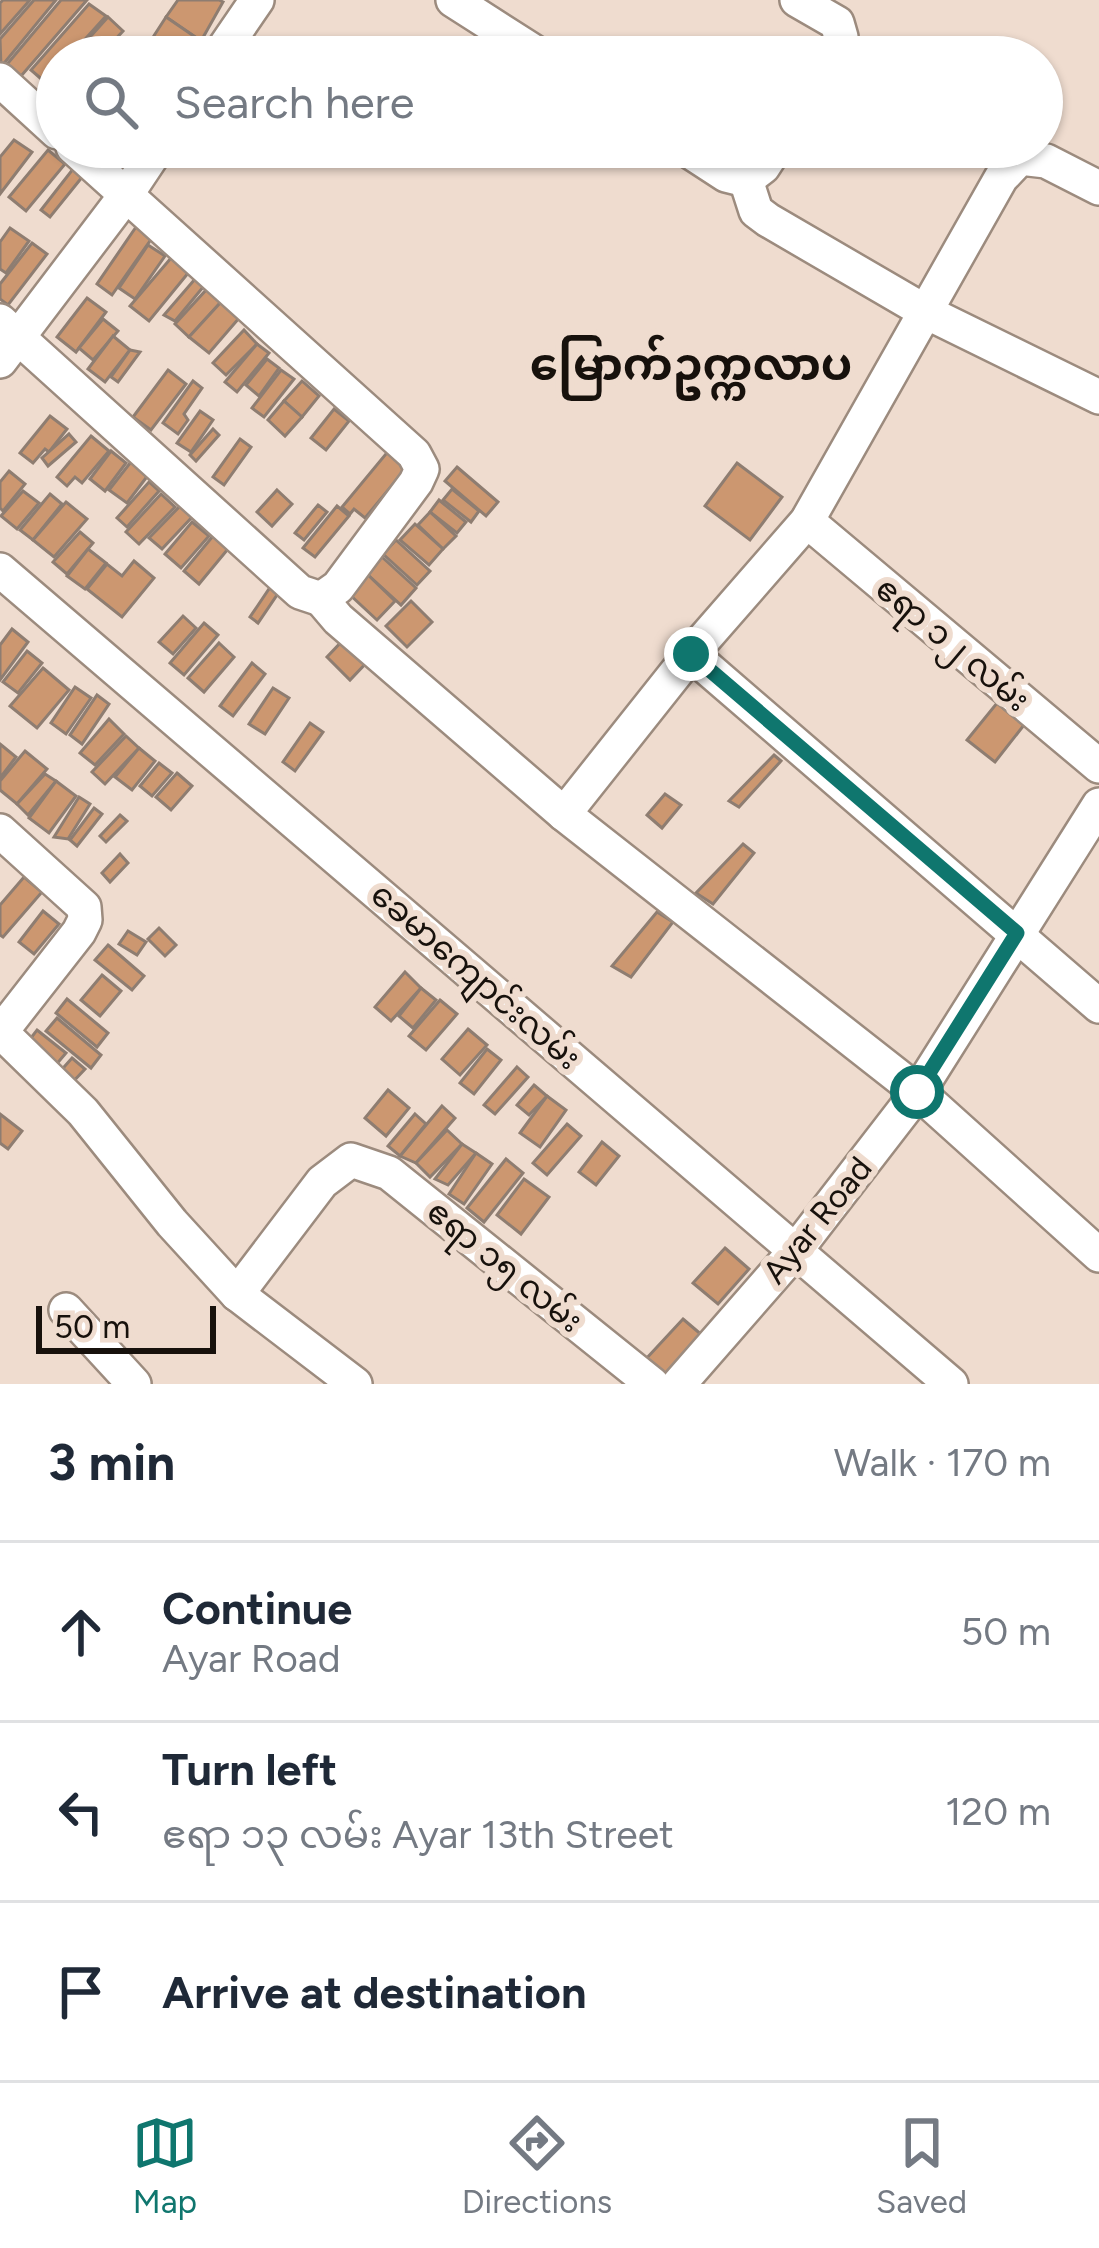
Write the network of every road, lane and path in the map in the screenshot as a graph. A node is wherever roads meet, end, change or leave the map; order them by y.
1 (257, 0) edge
2 (453, 0) edge
3 (797, 0) edge
4 (232, 36) edge
5 (509, 36) edge
6 (841, 36) edge
7 (0, 80) edge
8 (36, 113) edge
9 (97, 168) edge
10 (144, 168) edge
11 (715, 168) edge
12 (762, 168) edge
13 (1010, 168) edge
14 (1061, 168) edge
15 (746, 180) junction
16 (1099, 188) edge
17 (126, 195) junction
18 (926, 312) junction
19 (6, 340) edge
20 (1099, 397) edge
21 (807, 521) junction
22 (0, 570) edge
23 (321, 599) junction
24 (691, 654) junction
25 (1099, 766) edge
26 (1099, 805) edge
27 (564, 814) junction
28 (0, 831) edge
29 (1017, 933) junction
30 (1099, 1006) edge
31 (1, 1032) edge
32 (917, 1092) junction
33 (796, 1250) junction
34 (1099, 1255) edge
35 (237, 1294) junction
36 (66, 1310) dead end
37 (126, 1381) edge
38 (355, 1384) edge
39 (652, 1384) edge
40 (679, 1384) edge
41 (952, 1384) edge

1 - 4 street
2 - 5 street
3 - 6 street
7 - 8 street
9 - 17 street
10 - 17 street
11 - 15 street
12 - 15 street
13 - 18 street
14 - 16 street
15 - 18 street
17 - 19 street
17 - 23 street
18 - 20 street
18 - 21 street
19 - 23 street
21 - 24 street
21 - 25 street, ဧရာ ၁၂ လမ်း
22 - 33 street, ခေမာကျောင်းလမ်း
23 - 27 street
24 - 27 street
24 - 29 street
26 - 29 street, Ayar Road
27 - 32 street
28 - 31 street
29 - 30 street
29 - 32 street, Ayar Road
31 - 35 street
32 - 33 street, Ayar Road
32 - 34 street
33 - 40 street, Ayar Road
33 - 41 street, ခေမာကျောင်းလမ်း
35 - 38 street
35 - 39 street, ဧရာ ၁၅ လမ်း
36 - 37 street

